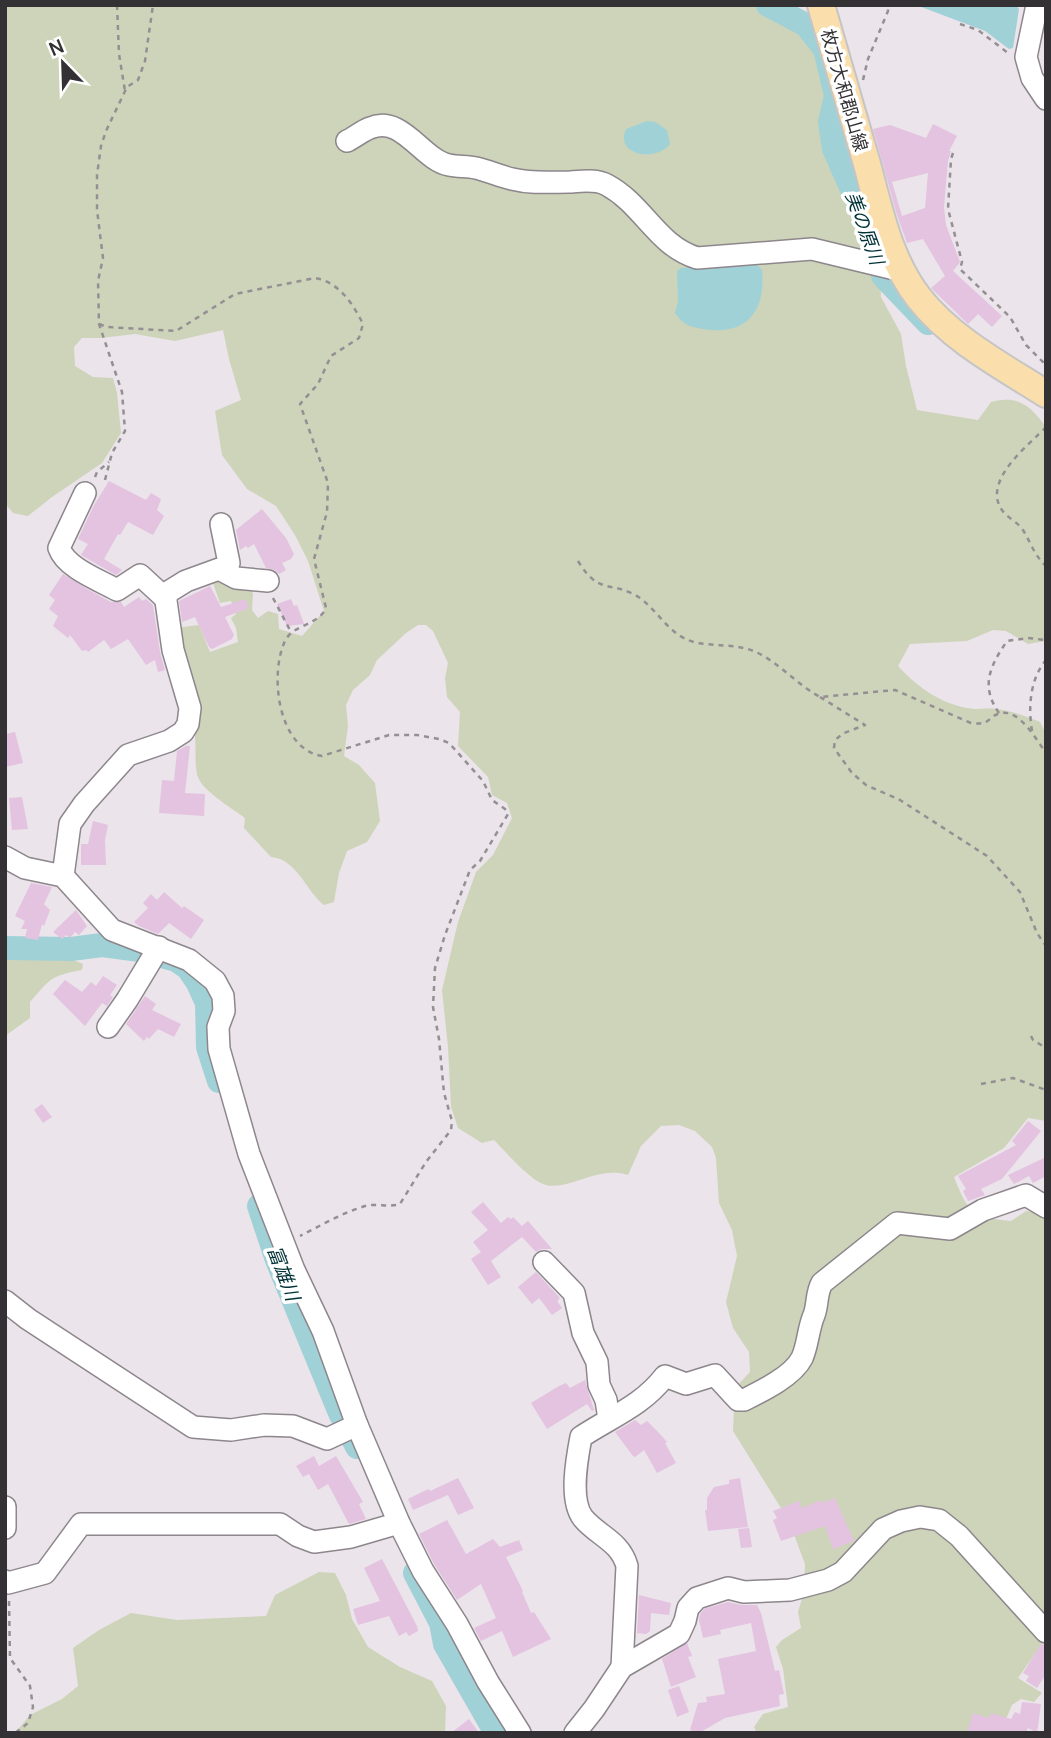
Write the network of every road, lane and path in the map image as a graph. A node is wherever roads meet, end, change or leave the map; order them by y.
1 (117, 5) edge
2 (153, 5) edge
3 (821, 5) edge
4 (888, 5) edge
5 (1037, 5) edge
6 (960, 24) dead end
7 (1012, 57) dead end
8 (844, 83) junction
9 (125, 91) junction
10 (1046, 99) edge
11 (347, 141) dead end
12 (953, 153) dead end
13 (903, 271) junction
14 (99, 324) junction
15 (1046, 365) edge
16 (1046, 394) edge
17 (1046, 427) edge
18 (111, 459) junction
19 (105, 480) dead end
20 (85, 493) joint
21 (220, 524) dead end
22 (578, 561) dead end
23 (1046, 566) edge
24 (226, 572) junction
25 (268, 581) joint
26 (166, 599) junction
27 (291, 632) junction
28 (1046, 639) edge
29 (1046, 660) edge
30 (820, 697) junction
31 (999, 713) junction
32 (1033, 734) junction
33 (1046, 753) edge
34 (5, 857) edge
35 (63, 876) junction
36 (1046, 946) edge
37 (159, 947) junction
38 (108, 1027) dead end
39 (1031, 1036) dead end
40 (1046, 1048) edge
41 (981, 1084) dead end
42 (1046, 1090) edge
43 (1046, 1207) edge
44 (284, 1245) junction
45 (544, 1262) dead end
46 (5, 1301) edge
47 (609, 1419) junction
48 (349, 1429) junction
49 (5, 1507) edge
50 (399, 1523) junction
51 (5, 1528) edge
52 (7, 1582) edge
53 (1046, 1632) edge
54 (622, 1667) junction
55 (15, 1733) edge
56 (520, 1733) edge
57 (575, 1733) edge

1 - 9 path
2 - 9 path
3 - 8 main road, 枚方大和郡山線
4 - 8 path
5 - 10 street
6 - 7 path
8 - 13 main road, 枚方大和郡山線
9 - 14 path
11 - 13 street
12 - 15 path
13 - 16 main road, 枚方大和郡山線
14 - 18 path
14 - 27 path
17 - 23 path
18 - 19 path
18 - 20 path
20 - 26 street
21 - 24 street
22 - 30 path
24 - 25 street
24 - 26 street
25 - 27 path
26 - 35 street
27 - 44 path
28 - 31 path
29 - 32 path
30 - 31 path
30 - 36 path
31 - 32 path
32 - 33 path
34 - 35 street
35 - 37 street
37 - 38 street
37 - 44 street
39 - 40 path
41 - 42 path
43 - 47 street
44 - 48 street
45 - 47 street
46 - 48 street
47 - 54 street
48 - 50 street
49 - 51 street
50 - 52 street
50 - 56 street
52 - 55 path
53 - 54 street
54 - 57 street

